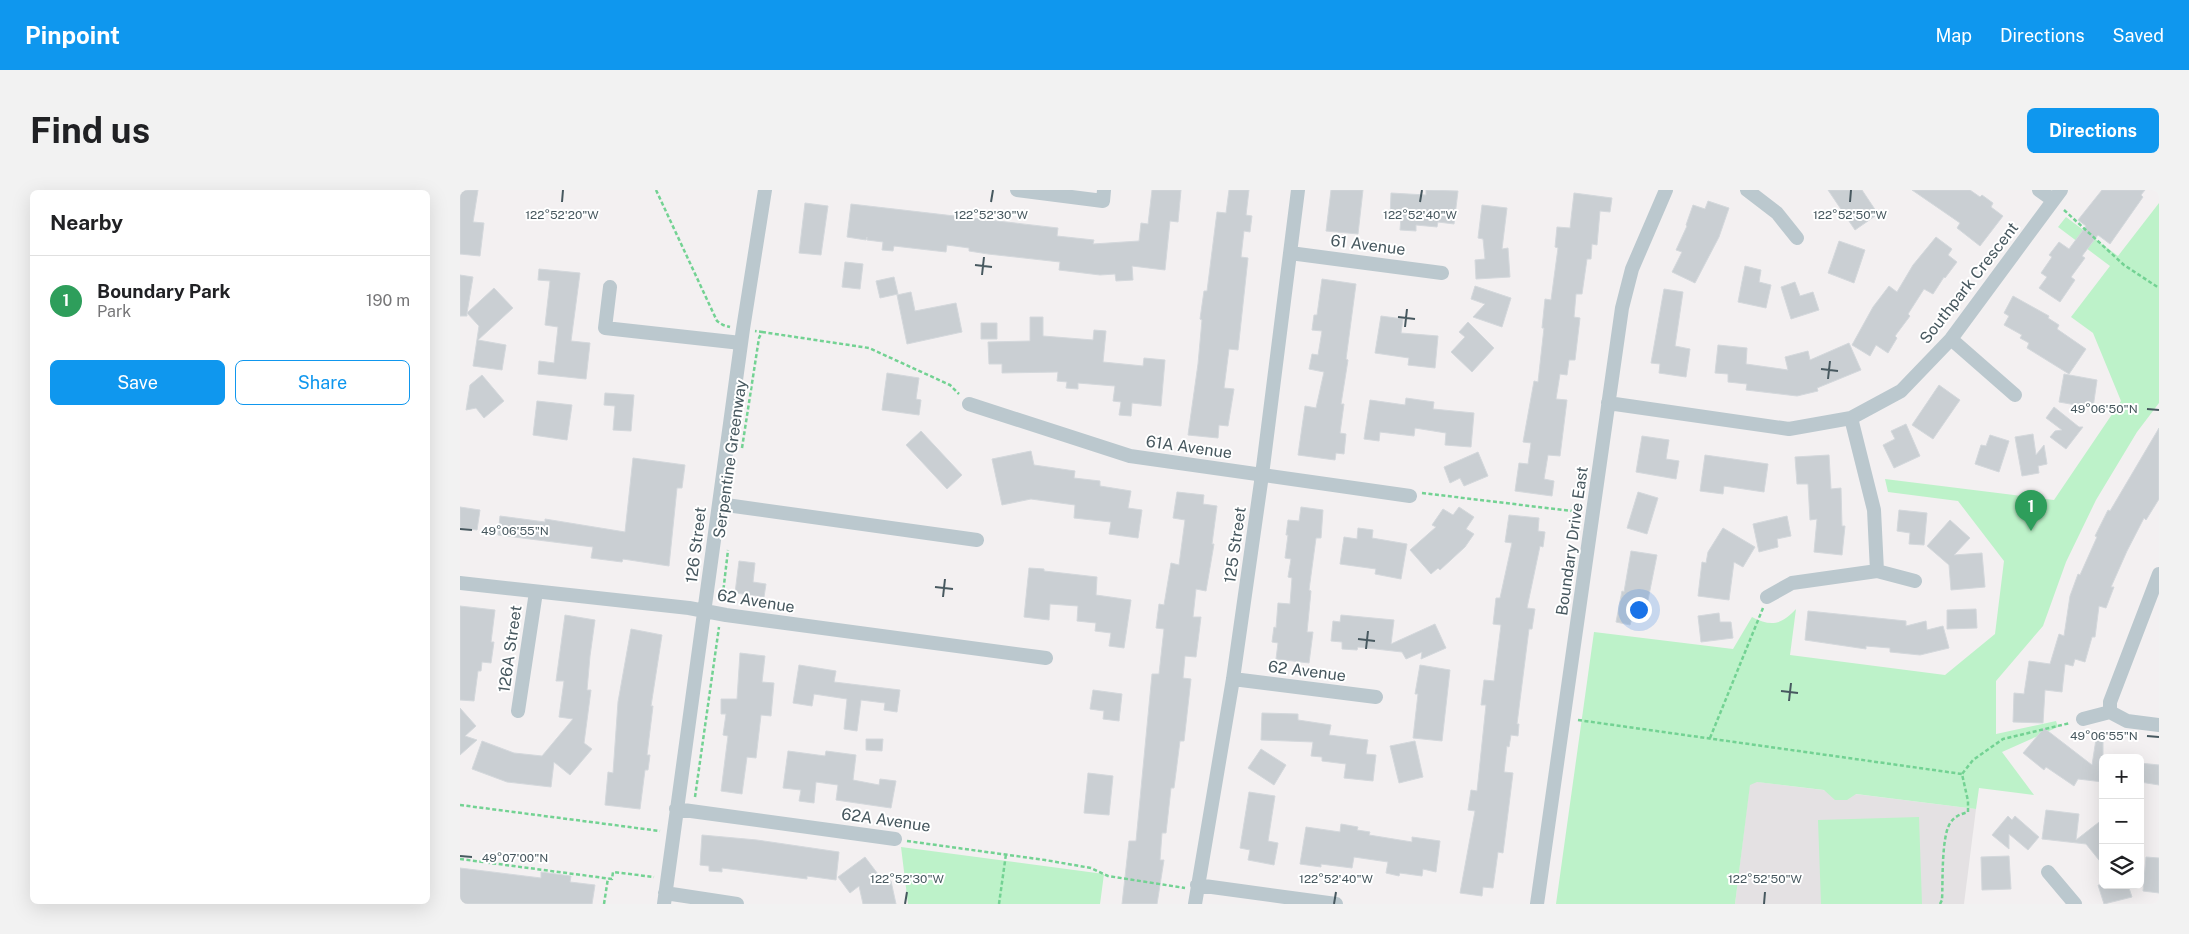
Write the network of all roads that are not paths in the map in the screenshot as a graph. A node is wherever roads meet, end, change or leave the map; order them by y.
1 (765, 190) edge
2 (1017, 190) edge
3 (1298, 190) edge
4 (1666, 190) edge
5 (1747, 190) edge
6 (2039, 190) edge
7 (1103, 196) edge
8 (2059, 200) edge
9 (1798, 238) dead end
10 (1290, 253) junction
11 (1442, 273) dead end
12 (610, 287) dead end
13 (1951, 339) junction
14 (741, 343) junction
15 (2015, 395) dead end
16 (969, 404) road end
17 (1608, 404) junction
18 (1851, 418) junction
19 (1262, 475) junction
20 (1410, 496) road end
21 (718, 504) junction
22 (977, 540) dead end
23 (1877, 571) junction
24 (2159, 574) edge
25 (1915, 581) dead end
26 (460, 583) edge
27 (536, 592) junction
28 (1767, 598) road end
29 (705, 610) junction
30 (1046, 658) dead end
31 (1233, 679) junction
32 (1376, 697) dead end
33 (518, 711) dead end
34 (2110, 712) junction
35 (2083, 719) road end
36 (2159, 724) edge
37 (676, 809) junction
38 (895, 839) road end
39 (2048, 872) dead end
40 (1194, 886) junction
41 (665, 899) edge
42 (737, 904) edge
43 (1195, 904) edge
44 (1336, 904) edge
45 (1537, 904) edge
46 (2075, 904) edge

1 - 14 street, 126 Street
2 - 7 street
3 - 10 street, 125 Street
4 - 17 street, Boundary Drive East
5 - 9 street
6 - 8 street
8 - 13 street, Southpark Crescent
10 - 11 street, 61 Avenue
10 - 19 street, 125 Street
12 - 14 street
13 - 15 street
13 - 18 street, Southpark Crescent
14 - 21 street, 126 Street
16 - 19 street, 61A Avenue
17 - 18 street, Southpark Crescent
17 - 45 street, Boundary Drive East
18 - 23 street
19 - 20 street, 61A Avenue
19 - 31 street, 125 Street
21 - 22 street
21 - 29 street, 126 Street
23 - 25 street
23 - 28 street
24 - 34 street
26 - 27 street, 62 Avenue
27 - 29 street, 62 Avenue
27 - 33 street, 126A Street
29 - 30 street, 62 Avenue
29 - 37 street, 126 Street
31 - 32 street, 62 Avenue
31 - 40 street, 125 Street
34 - 35 street
34 - 36 street
37 - 38 street, 62A Avenue
37 - 41 street, 126 Street
39 - 46 street
40 - 43 street, 125 Street
40 - 44 street
41 - 42 street

